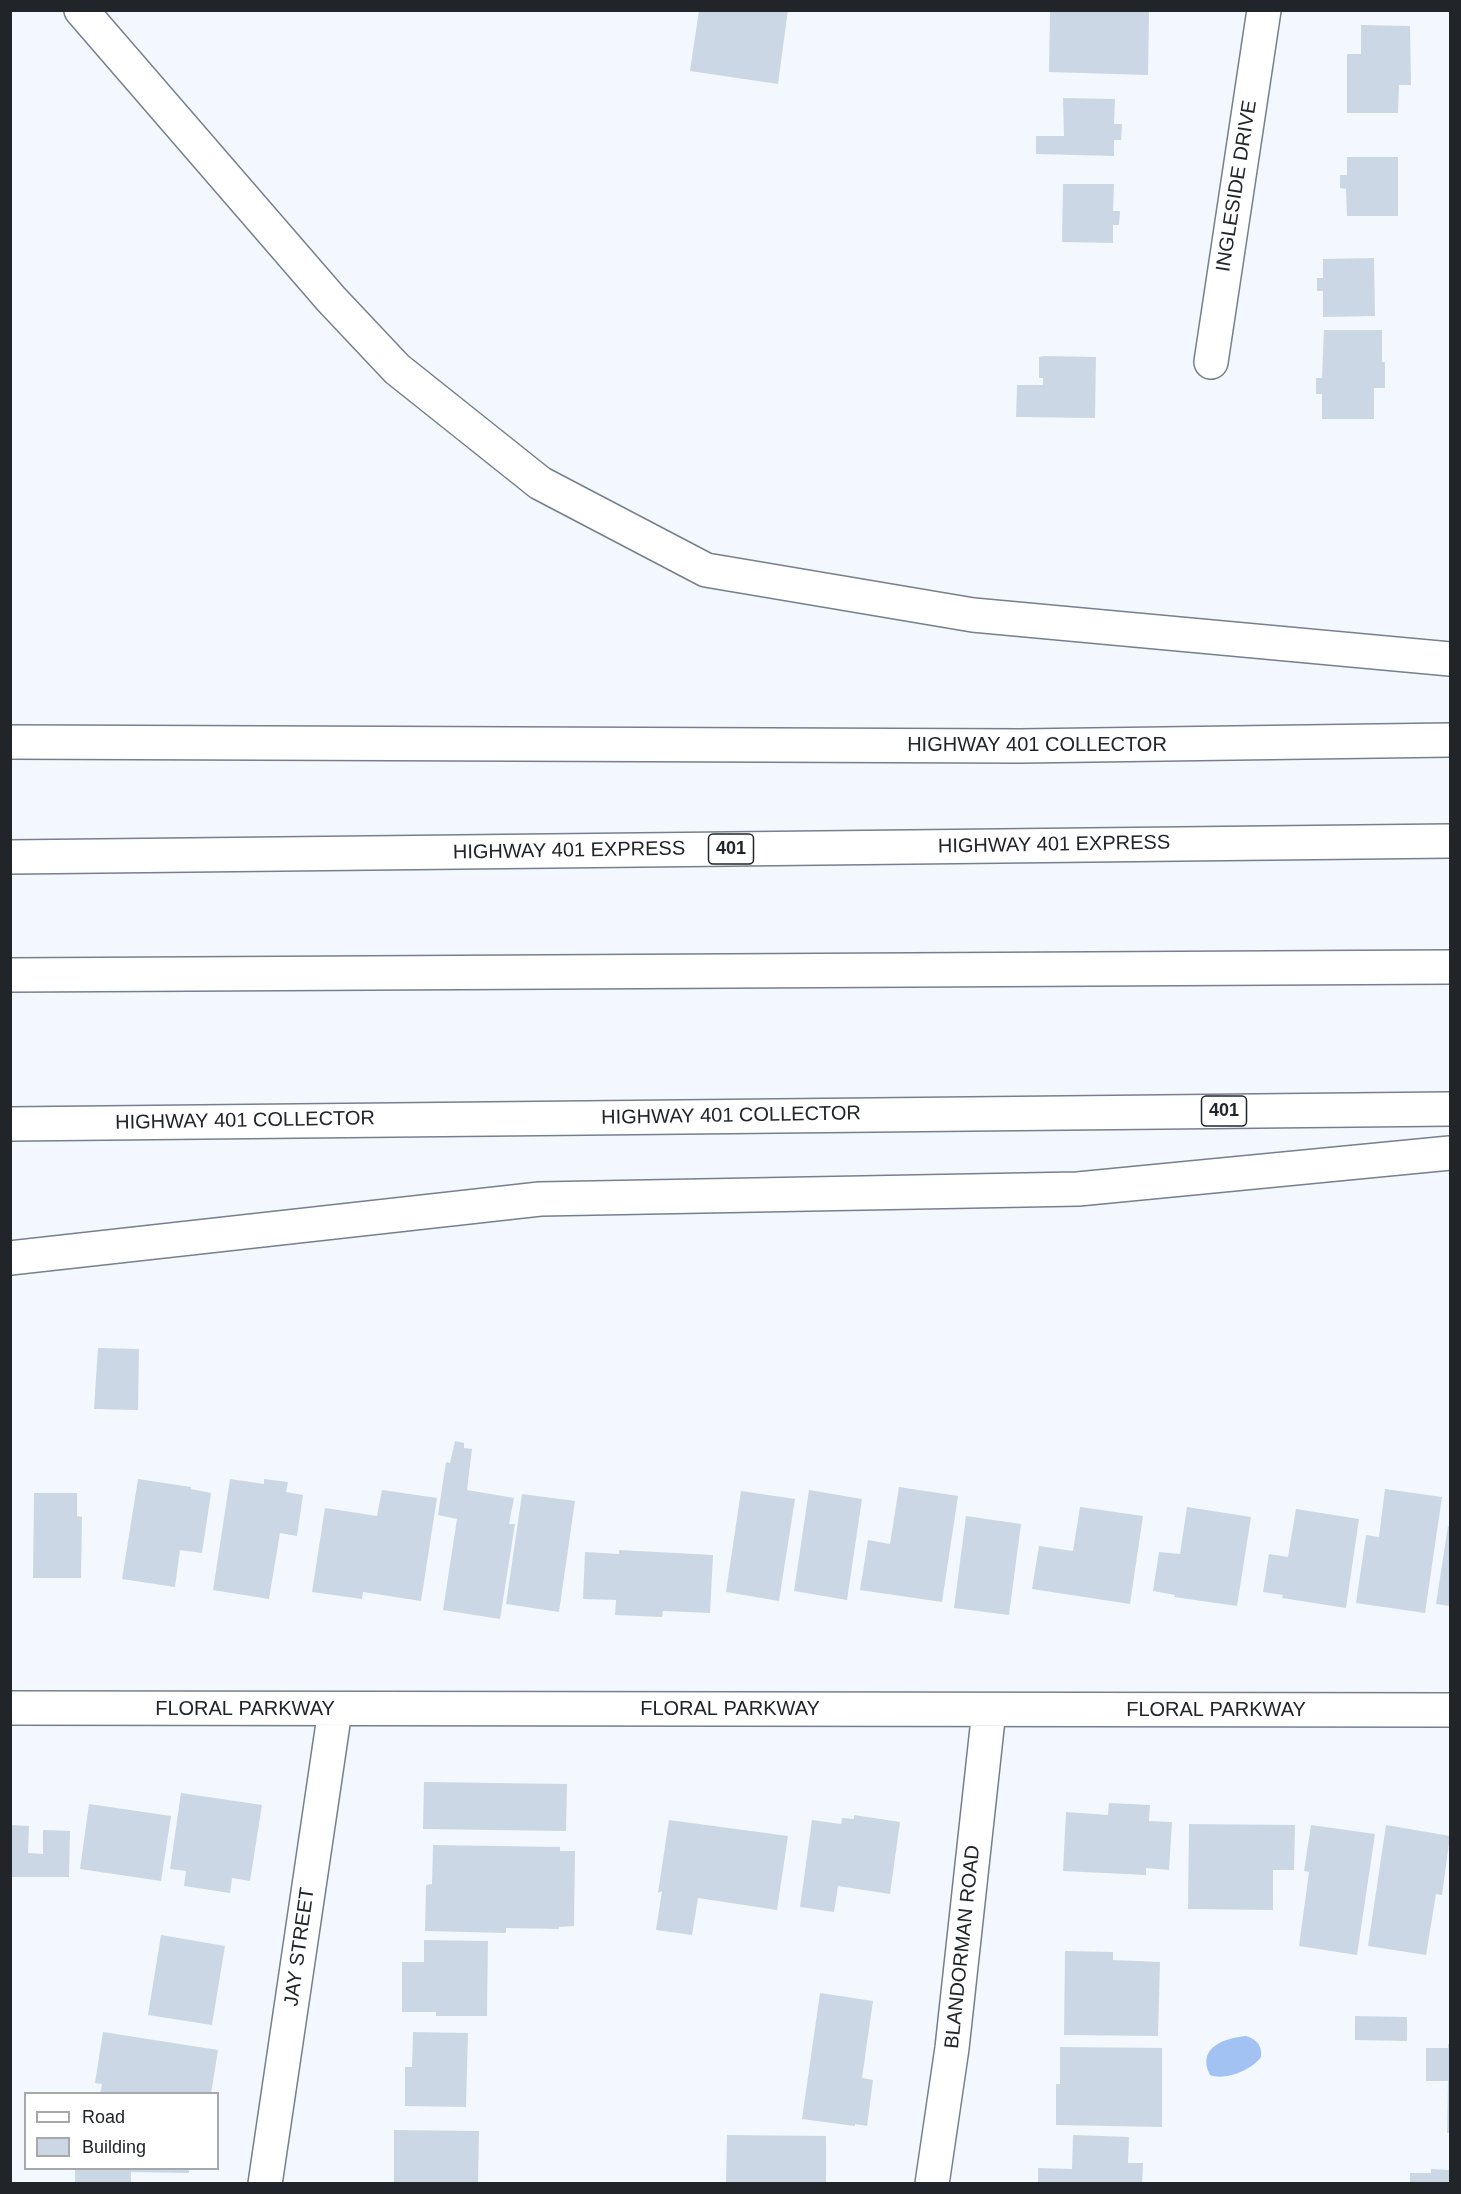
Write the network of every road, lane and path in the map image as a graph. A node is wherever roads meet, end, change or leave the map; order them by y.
1 (81, 10) edge
2 (1264, 10) edge
3 (1211, 363) dead end
4 (1450, 658) edge
5 (1450, 740) edge
6 (10, 742) edge
7 (1450, 841) edge
8 (10, 857) edge
9 (1450, 967) edge
10 (10, 975) edge
11 (1450, 1109) edge
12 (10, 1124) edge
13 (1450, 1153) edge
14 (10, 1258) edge
15 (10, 1708) edge
16 (335, 1710) junction
17 (989, 1710) junction
18 (1450, 1710) edge
19 (265, 2184) edge
20 (932, 2184) edge

1 - 4 main road
2 - 3 main road, INGLESIDE DRIVE
5 - 6 main road, HIGHWAY 401 COLLECTOR
7 - 8 main road, HIGHWAY 401 EXPRESS / 401
9 - 10 main road
11 - 12 main road, HIGHWAY 401 COLLECTOR / 401
13 - 14 main road
15 - 16 main road, FLORAL PARKWAY
16 - 17 main road, FLORAL PARKWAY
16 - 19 main road, JAY STREET
17 - 18 main road, FLORAL PARKWAY
17 - 20 main road, BLANDORMAN ROAD

